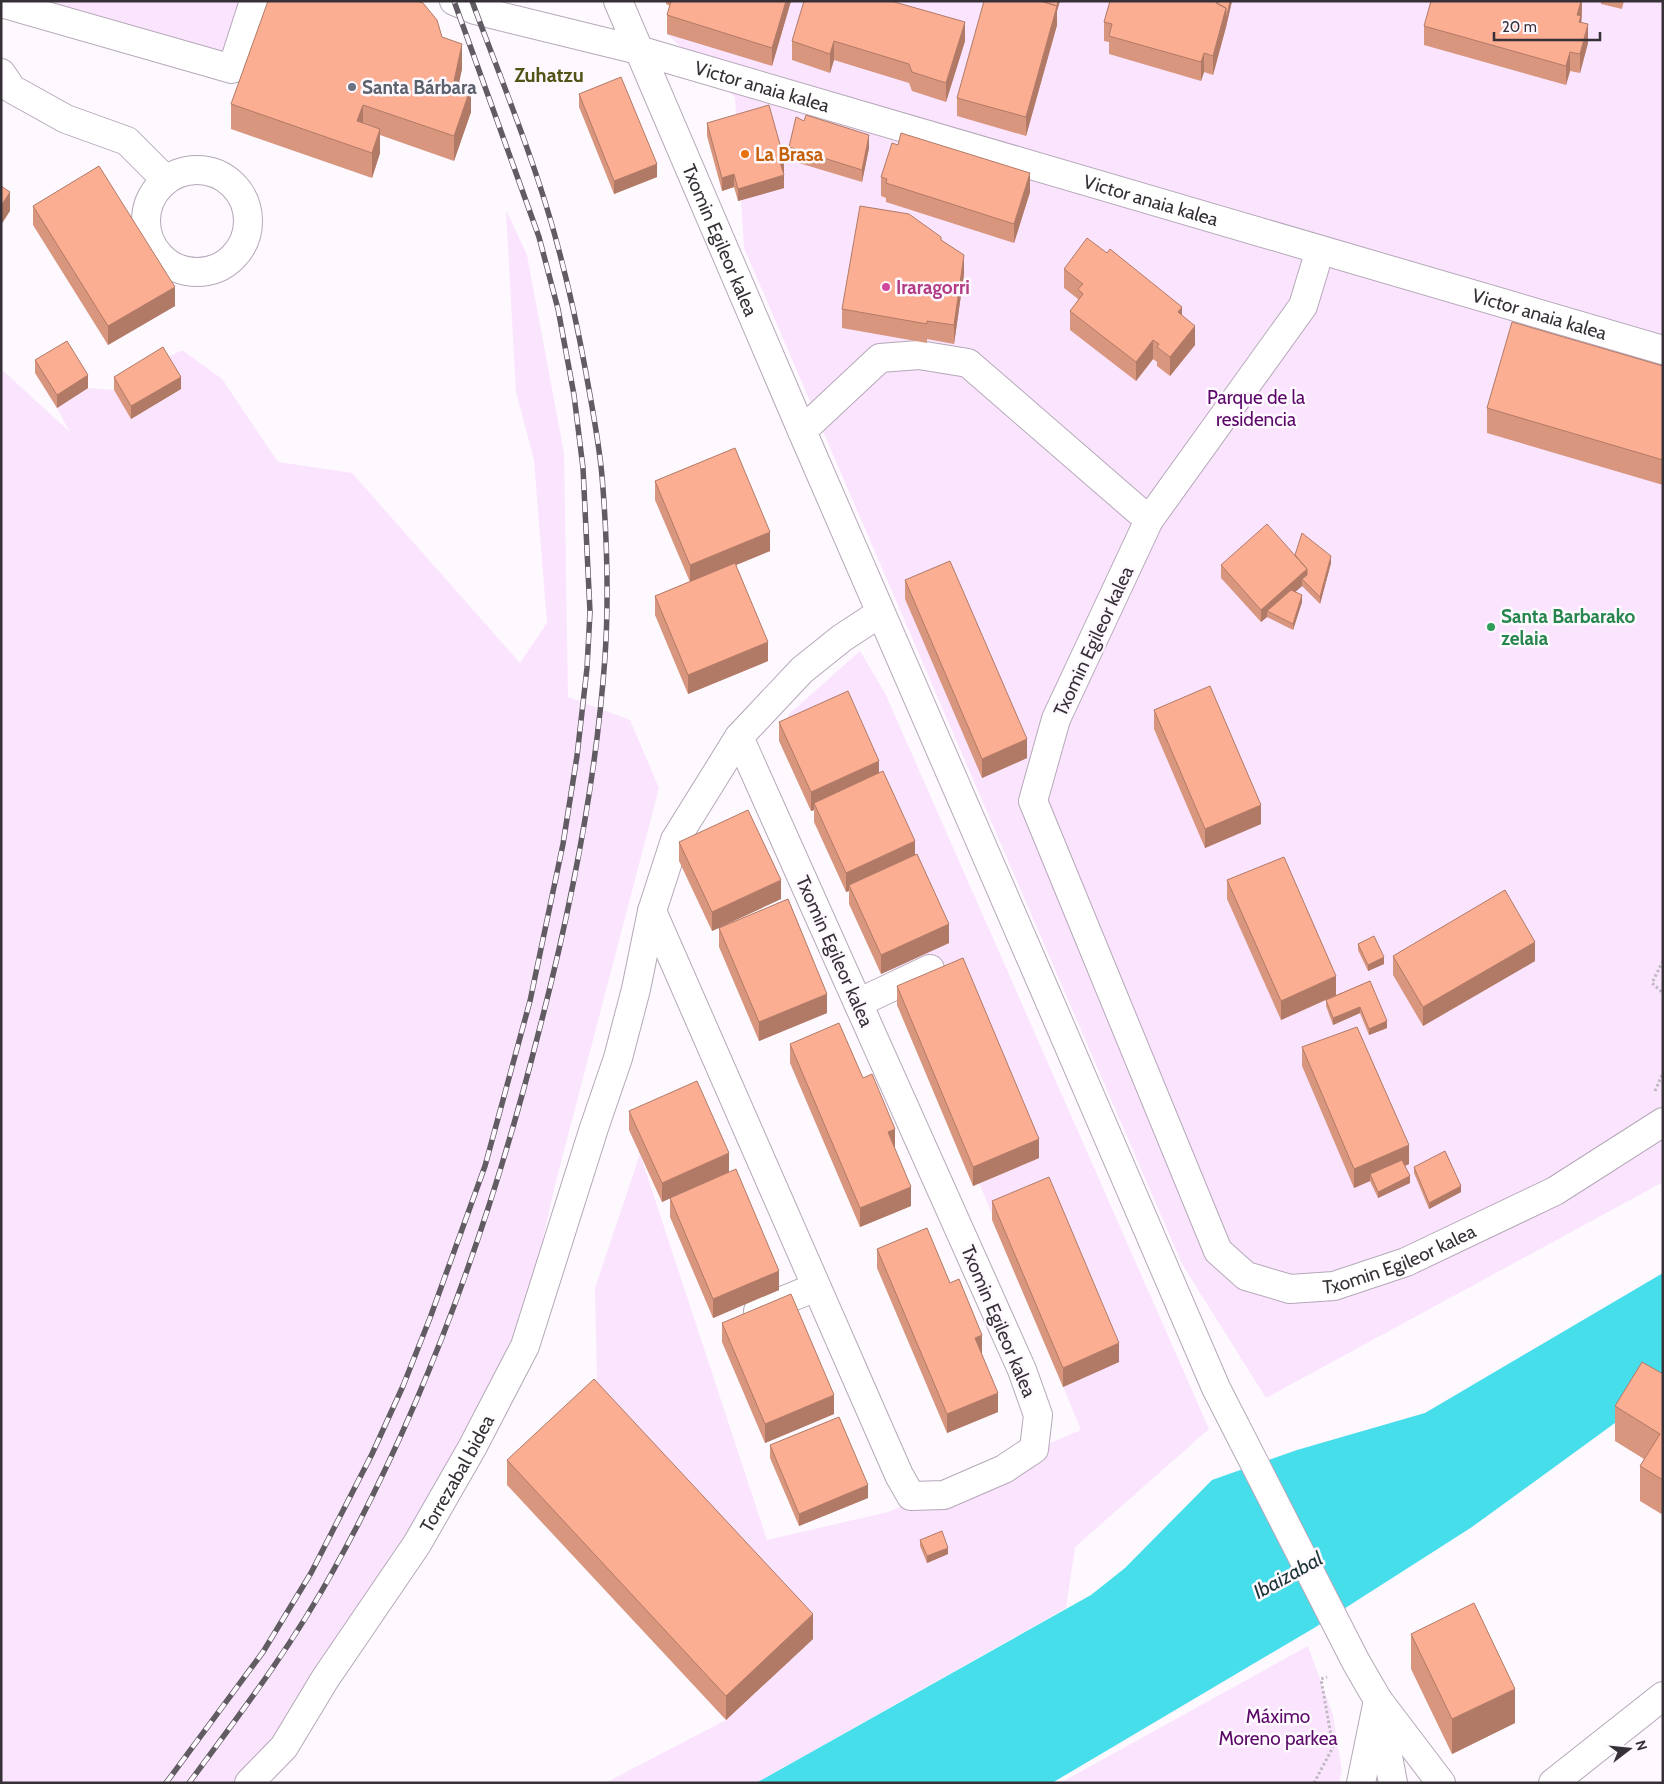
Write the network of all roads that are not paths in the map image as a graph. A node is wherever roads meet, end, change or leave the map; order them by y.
1 (254, 1) edge
2 (454, 1) edge
3 (618, 1) edge
4 (1, 3) edge
5 (638, 50) junction
6 (1, 73) edge
7 (166, 180) dead end
8 (1320, 250) junction
9 (1663, 350) edge
10 (802, 431) junction
11 (1149, 520) junction
12 (880, 613) junction
13 (738, 737) junction
14 (652, 911) junction
15 (930, 969) dead end
16 (858, 1002) junction
17 (1663, 1122) edge
18 (816, 1287) junction
19 (740, 1318) edge
20 (1663, 1696) edge
21 (1378, 1700) junction
22 (249, 1783) edge
23 (1361, 1783) edge
24 (1393, 1783) edge
25 (1441, 1783) edge
26 (1553, 1783) edge

1 - 4 main road
2 - 5 main road
3 - 5 main road, Txomin Egileor kalea
5 - 8 main road, Victor anaia kalea
5 - 10 main road, Txomin Egileor kalea
6 - 7 main road
8 - 9 main road, Victor anaia kalea
8 - 11 main road, Txomin Egileor kalea
10 - 11 main road
10 - 12 main road, Txomin Egileor kalea
11 - 17 main road, Txomin Egileor kalea
12 - 13 main road
12 - 21 main road, Txomin Egileor kalea
13 - 14 main road
13 - 16 main road, Txomin Egileor kalea
14 - 18 main road, Txomin Egileor kalea
14 - 22 main road, Torrezabal bidea
15 - 16 main road
16 - 18 main road, Txomin Egileor kalea
18 - 19 main road
20 - 26 main road
21 - 23 main road
21 - 24 main road
21 - 25 main road

